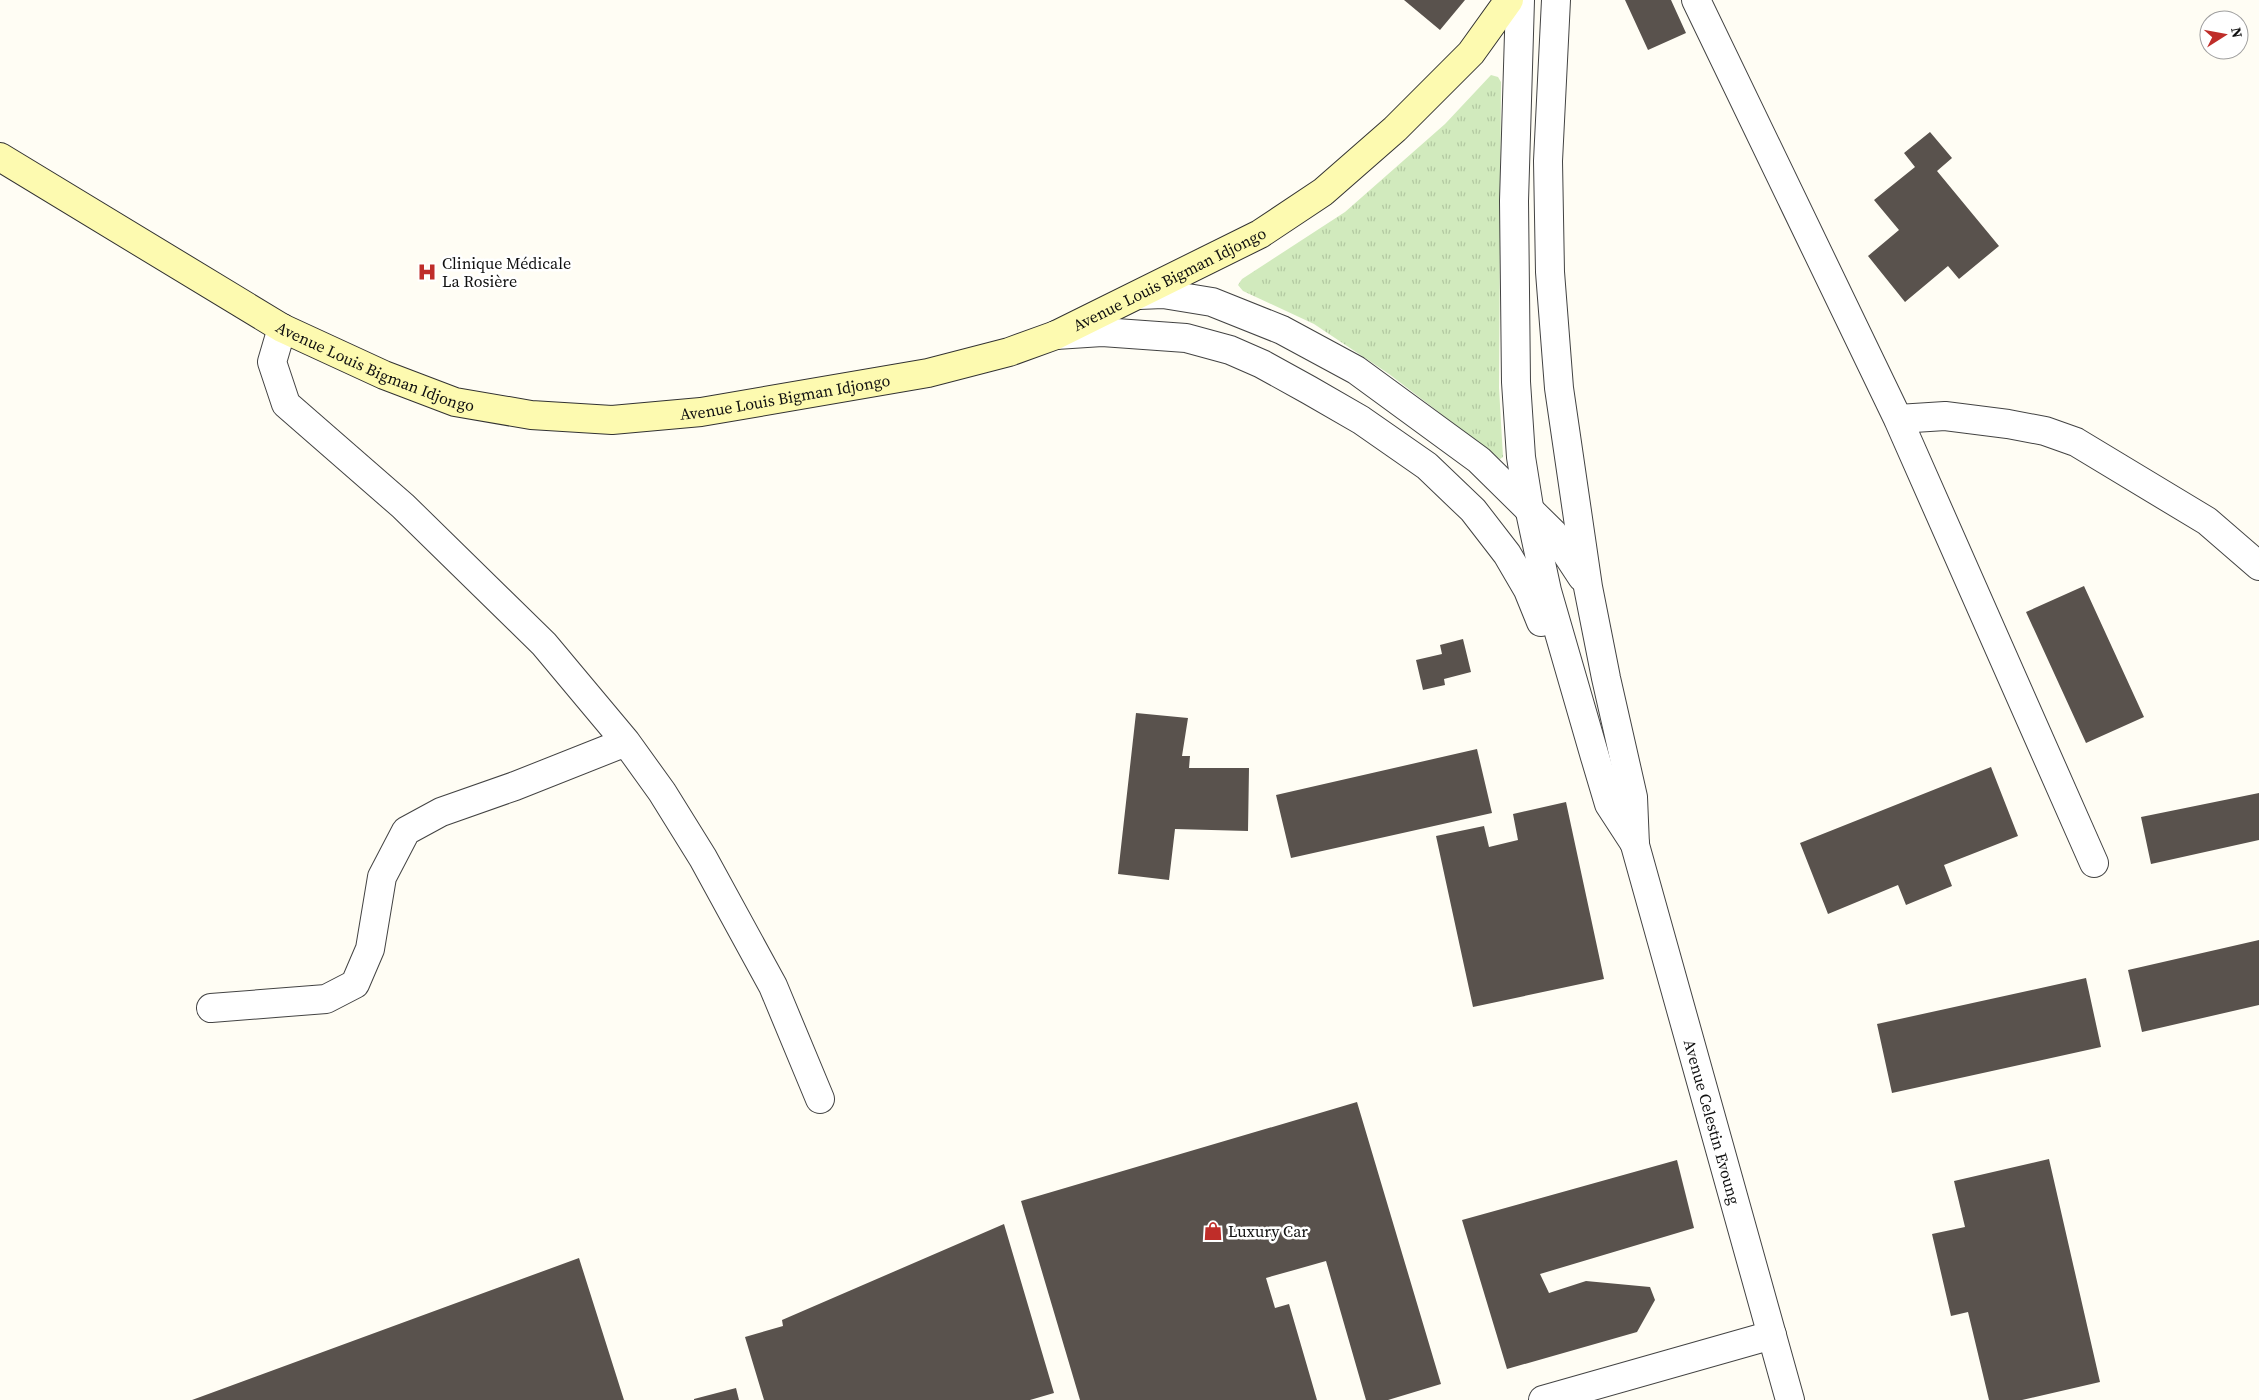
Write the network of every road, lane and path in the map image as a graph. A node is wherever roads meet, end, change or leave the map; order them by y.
1 (1510, 0) edge
2 (1520, 0) edge
3 (1556, 0) edge
4 (1696, 0) edge
5 (0, 157) edge
6 (1139, 295) junction
7 (282, 328) junction
8 (1056, 335) junction
9 (1898, 419) junction
10 (1529, 507) junction
11 (2259, 566) edge
12 (1588, 587) junction
13 (1574, 683) junction
14 (626, 742) junction
15 (1635, 844) junction
16 (2094, 863) dead end
17 (211, 1008) dead end
18 (820, 1099) dead end
19 (1772, 1335) junction
20 (1543, 1400) edge
21 (1790, 1400) edge

1 - 6 main road, Avenue Louis Bigman Idjongo
2 - 10 street
3 - 12 street
4 - 9 street
5 - 7 main road, Avenue Louis Bigman Idjongo
6 - 8 main road, Avenue Louis Bigman Idjongo
6 - 10 street
7 - 8 main road, Avenue Louis Bigman Idjongo
7 - 14 street
8 - 13 street
9 - 11 street
9 - 16 street
10 - 12 street
10 - 13 street
12 - 15 street
13 - 15 street
14 - 17 street
14 - 18 street
15 - 19 street, Avenue Celestin Evoung
19 - 20 street
19 - 21 street, Avenue Celestin Evoung

